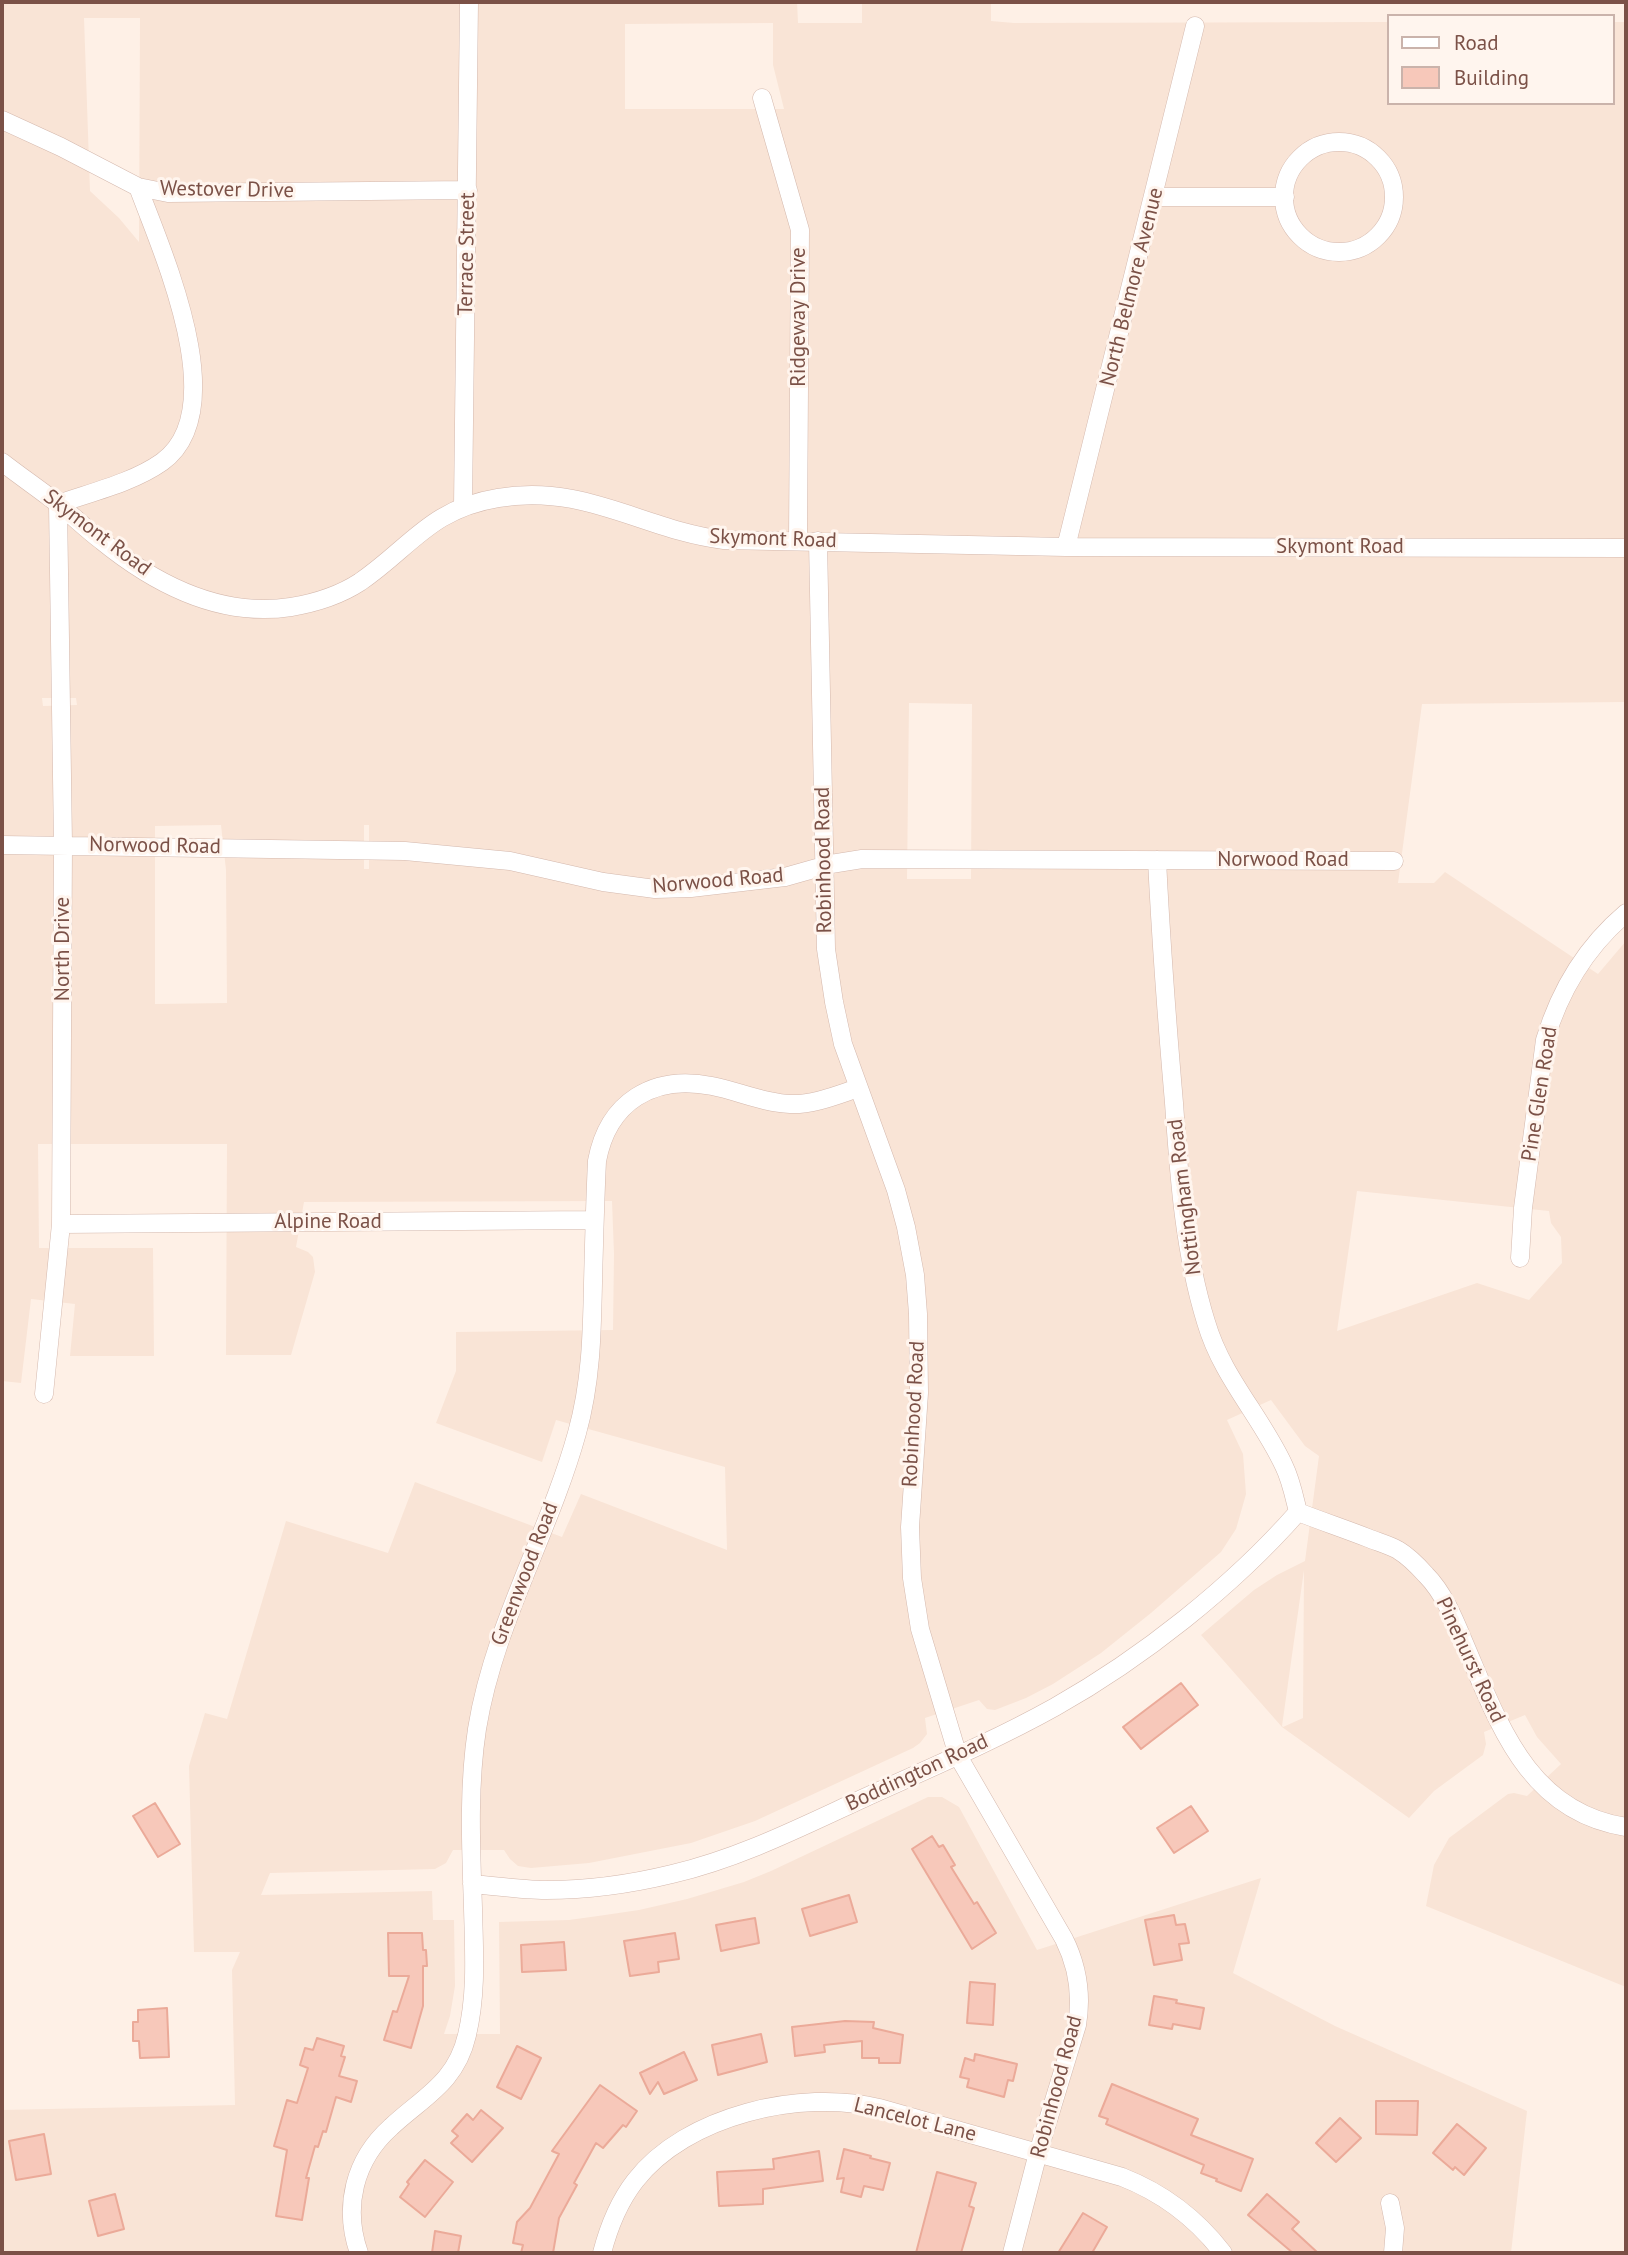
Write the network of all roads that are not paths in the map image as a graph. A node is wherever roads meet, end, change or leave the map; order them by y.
1 (469, 2) edge
2 (1195, 26) dead end
3 (762, 98) dead end
4 (2, 120) edge
5 (138, 187) junction
6 (468, 190) junction
7 (1155, 197) junction
8 (1284, 197) junction
9 (2, 462) edge
10 (58, 504) junction
11 (463, 506) junction
12 (798, 540) junction
13 (818, 541) junction
14 (1066, 547) junction
15 (1626, 548) edge
16 (64, 844) junction
17 (2, 845) edge
18 (1157, 860) junction
19 (1394, 861) dead end
20 (824, 866) junction
21 (1626, 913) edge
22 (858, 1088) junction
23 (594, 1220) junction
24 (61, 1224) junction
25 (1521, 1258) dead end
26 (44, 1394) dead end
27 (1298, 1512) junction
28 (958, 1755) junction
29 (1626, 1828) edge
30 (472, 1884) junction
31 (1038, 2153) junction
32 (1390, 2203) dead end
33 (359, 2253) edge
34 (602, 2253) edge
35 (1012, 2253) edge
36 (1223, 2253) edge
37 (1393, 2253) edge

1 - 6 street, Terrace Street
2 - 7 street, North Belmore Avenue
3 - 12 street, Ridgeway Drive
4 - 5 street, Westover Drive
5 - 6 street, Westover Drive
5 - 10 street
6 - 11 street, Terrace Street
7 - 8 street
7 - 14 street, North Belmore Avenue
8 - 8 street
9 - 10 street, Skymont Road
10 - 11 street, Skymont Road
10 - 16 street, North Drive
11 - 12 street, Skymont Road
12 - 13 street, Skymont Road
13 - 14 street, Skymont Road
13 - 20 street, Robinhood Road
14 - 15 street, Skymont Road
16 - 17 street, Norwood Road
16 - 20 street, Norwood Road
16 - 24 street, North Drive
18 - 19 street, Norwood Road
18 - 20 street, Norwood Road
18 - 27 street, Nottingham Road
20 - 22 street, Robinhood Road
21 - 25 street, Pine Glen Road
22 - 23 street, Greenwood Road
22 - 28 street, Robinhood Road
23 - 24 street, Alpine Road
23 - 30 street, Greenwood Road
24 - 26 street, North Drive
27 - 28 street, Boddington Road
27 - 29 street, Pinehurst Road
28 - 30 street, Boddington Road
28 - 31 street, Robinhood Road
30 - 33 street, Greenwood Road
31 - 34 street, Lancelot Lane
31 - 35 street, Robinhood Road
31 - 36 street, Lancelot Lane
32 - 37 street

